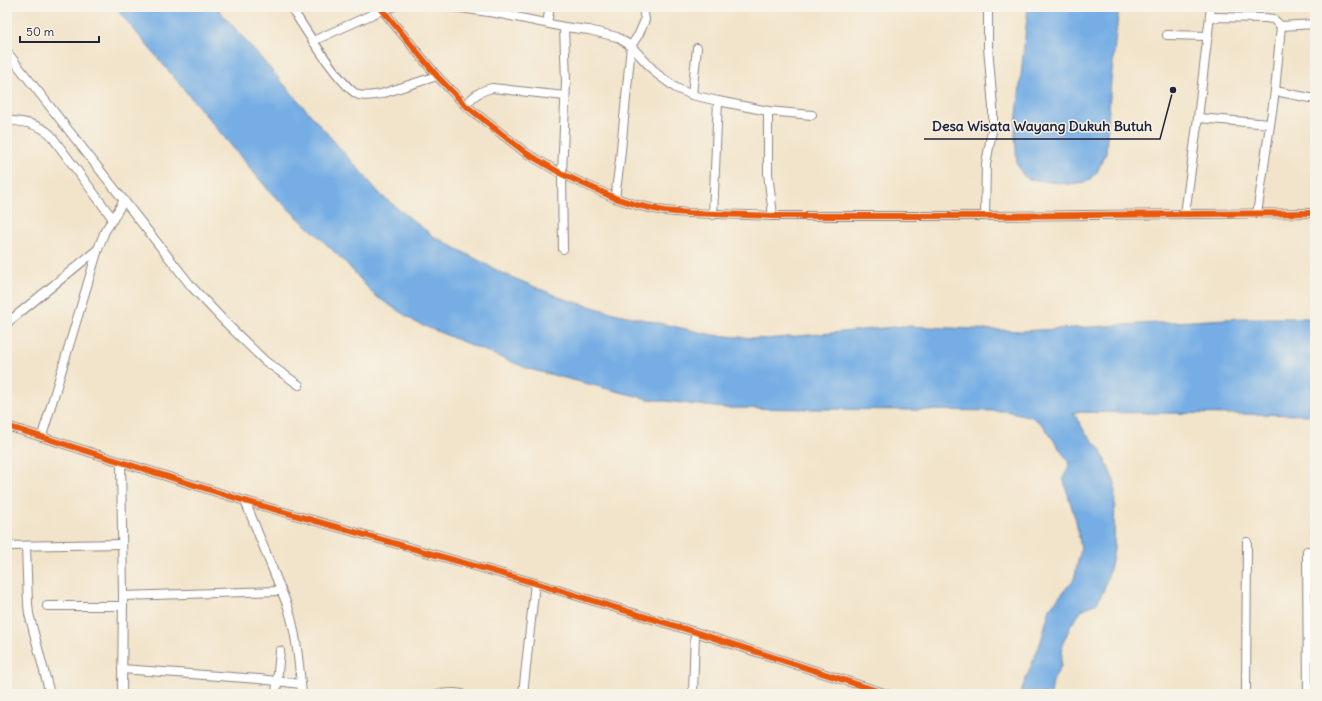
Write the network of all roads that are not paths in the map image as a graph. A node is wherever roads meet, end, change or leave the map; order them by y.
1 (291, 7) edge
2 (393, 7) edge
3 (453, 7) edge
4 (550, 7) edge
5 (643, 7) edge
6 (988, 7) edge
7 (1212, 7) edge
8 (381, 8) edge
9 (491, 10) edge
10 (1211, 17) junction
11 (547, 23) junction
12 (1315, 24) edge
13 (1281, 26) junction
14 (564, 28) junction
15 (1167, 35) dead end
16 (1208, 36) junction
17 (313, 41) junction
18 (631, 46) junction
19 (697, 48) dead end
20 (7, 52) edge
21 (437, 76) junction
22 (1275, 91) junction
23 (692, 95) junction
24 (565, 96) junction
25 (1315, 99) edge
26 (718, 101) junction
27 (465, 105) junction
28 (768, 111) junction
29 (812, 115) dead end
30 (1198, 118) junction
31 (7, 120) edge
32 (1270, 124) junction
33 (562, 174) junction
34 (615, 198) junction
35 (124, 200) junction
36 (1315, 213) edge
37 (1185, 214) junction
38 (1257, 214) junction
39 (713, 215) junction
40 (773, 216) junction
41 (985, 216) junction
42 (113, 219) junction
43 (563, 249) dead end
44 (98, 250) junction
45 (7, 323) edge
46 (299, 385) dead end
47 (7, 426) edge
48 (42, 436) junction
49 (121, 462) junction
50 (245, 501) junction
51 (1247, 542) dead end
52 (122, 544) junction
53 (7, 546) edge
54 (26, 546) junction
55 (1307, 551) dead end
56 (535, 583) junction
57 (280, 591) junction
58 (123, 596) junction
59 (47, 606) dead end
60 (123, 606) junction
61 (694, 632) junction
62 (280, 651) dead end
63 (122, 669) junction
64 (276, 681) junction
65 (301, 684) junction
66 (50, 694) edge
67 (122, 694) edge
68 (276, 694) edge
69 (302, 694) edge
70 (438, 694) edge
71 (462, 694) edge
72 (523, 694) edge
73 (693, 694) edge
74 (887, 694) edge
75 (1246, 694) edge
76 (1308, 694) edge

1 - 17 street
2 - 8 street
3 - 9 street
4 - 11 street
5 - 18 street
6 - 41 street
7 - 10 street
8 - 17 street
8 - 21 street
9 - 11 street
10 - 13 street
10 - 16 street
11 - 14 street
12 - 13 street
13 - 22 street
14 - 18 street
14 - 24 street
15 - 16 street
16 - 30 street
17 - 21 street
18 - 23 street
18 - 34 street
19 - 23 street
20 - 35 street
21 - 27 street
22 - 25 street
22 - 32 street
23 - 26 street
24 - 27 street
24 - 33 street
26 - 28 street
26 - 39 street
27 - 33 street
28 - 29 street
28 - 40 street
30 - 32 street
30 - 37 street
31 - 42 street
32 - 38 street
33 - 34 street
33 - 43 street
34 - 39 street
35 - 42 street
35 - 46 street
36 - 38 street
37 - 38 street
37 - 41 street
39 - 40 street
40 - 41 street
42 - 44 street
44 - 45 street
44 - 48 street
47 - 48 street
48 - 49 street
49 - 50 street
49 - 52 street
50 - 56 street
50 - 57 street
51 - 75 street
52 - 54 street
52 - 58 street
53 - 54 street
54 - 66 street
55 - 76 street
56 - 61 street
56 - 72 street
57 - 58 street
57 - 65 street
58 - 60 street
59 - 60 street
60 - 63 street
61 - 73 street
61 - 74 street
62 - 64 street
63 - 64 street
63 - 67 street
64 - 65 street
64 - 68 street
65 - 69 street
70 - 71 street

